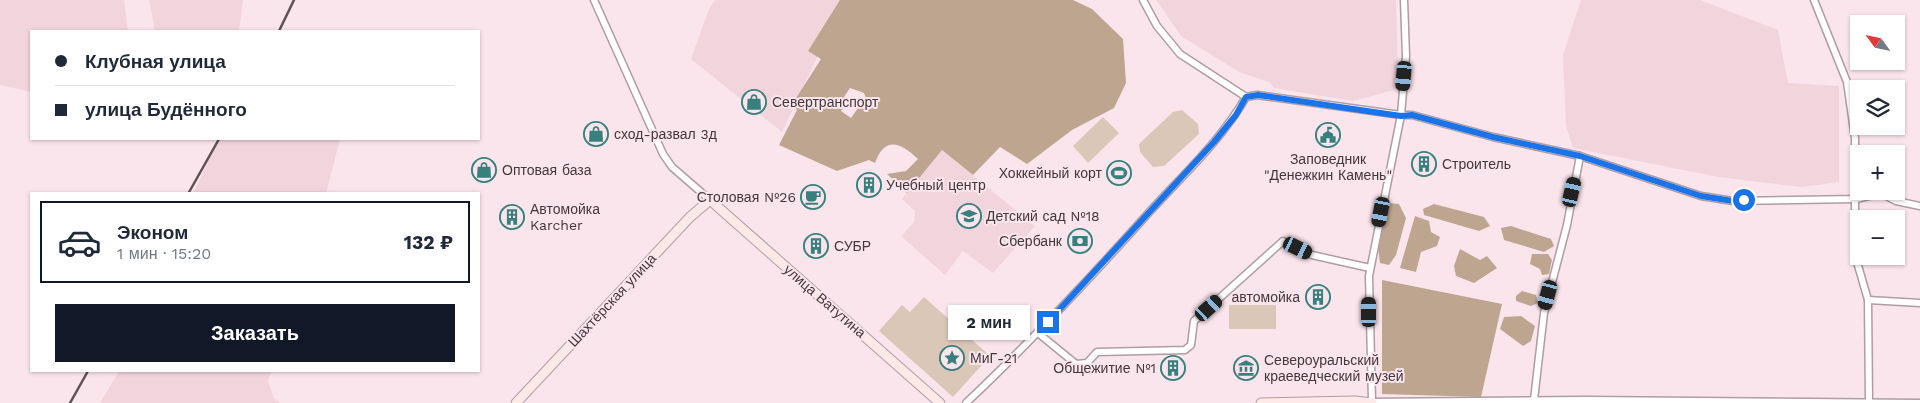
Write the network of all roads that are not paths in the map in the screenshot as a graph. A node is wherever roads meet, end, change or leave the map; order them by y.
1 (594, 0) edge
2 (1143, 0) edge
3 (1404, 0) edge
4 (1814, 0) edge
5 (1246, 97) junction
6 (1401, 116) junction
7 (1855, 145) edge
8 (1580, 156) junction
9 (1850, 199) edge
10 (710, 200) junction
11 (1856, 200) edge
12 (1896, 200) edge
13 (1920, 206) edge
14 (1370, 268) junction
15 (1868, 300) junction
16 (1920, 303) edge
17 (1038, 332) junction
18 (1534, 400) junction
19 (1372, 402) edge
20 (1869, 402) junction
21 (516, 403) edge
22 (940, 403) edge
23 (966, 403) edge
24 (1261, 403) edge
25 (1920, 403) edge

1 - 10 street
2 - 5 street
3 - 6 street
4 - 7 street
5 - 6 street
5 - 17 street
6 - 8 street
6 - 14 street
8 - 9 street
8 - 18 street
10 - 21 main road, Шахтёрская улица
10 - 22 main road, улица Ватутина
11 - 15 street
12 - 13 street
14 - 17 street
14 - 19 street
15 - 16 street
15 - 20 street
17 - 23 street
18 - 19 street
18 - 20 street
19 - 24 main road
20 - 25 street

